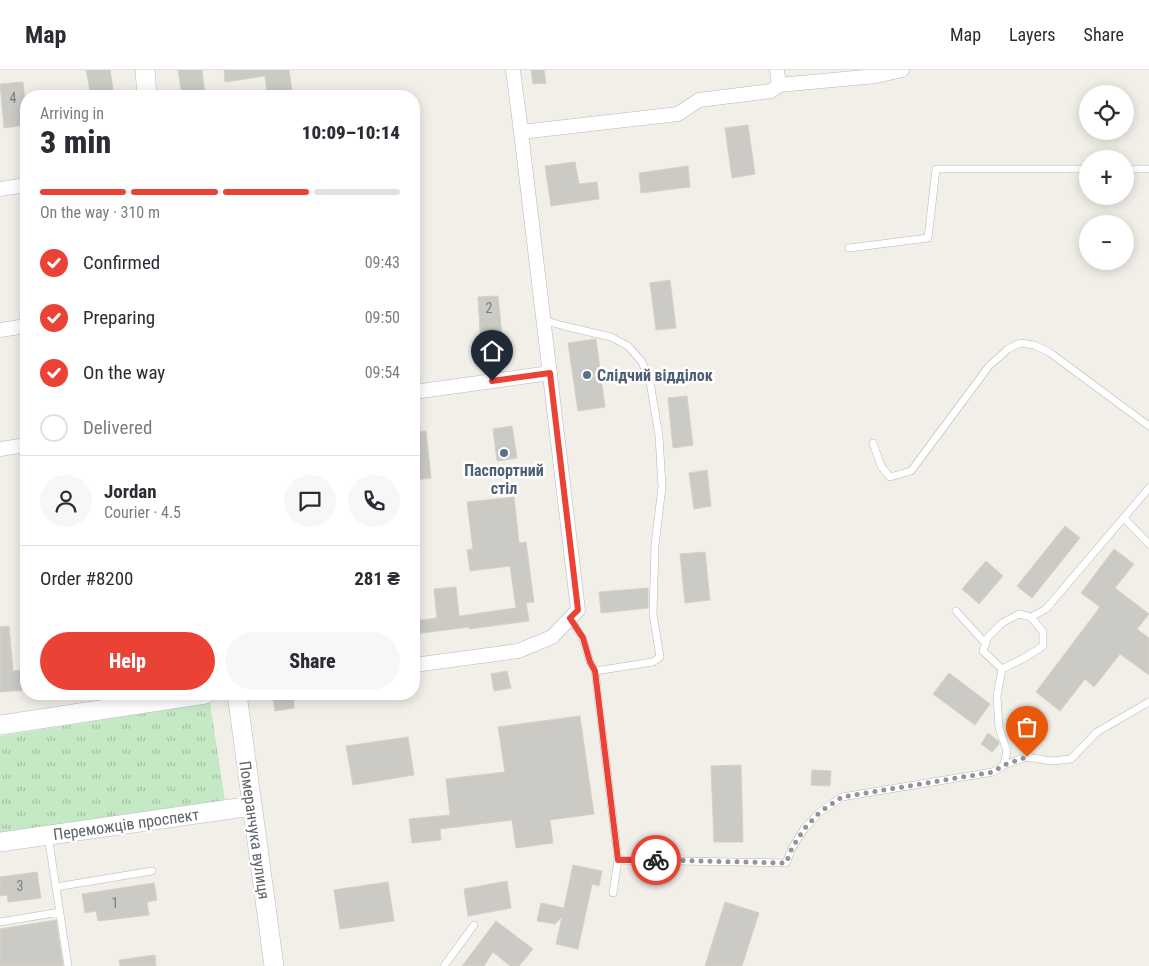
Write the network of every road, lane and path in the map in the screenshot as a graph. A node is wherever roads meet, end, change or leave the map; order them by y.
1 (145, 70) edge
2 (512, 70) edge
3 (777, 70) edge
4 (902, 70) edge
5 (779, 85) junction
6 (147, 90) edge
7 (521, 132) junction
8 (1079, 169) edge
9 (1134, 169) edge
10 (1149, 169) edge
11 (20, 186) edge
12 (0, 189) edge
13 (849, 248) dead end
14 (543, 320) junction
15 (20, 327) edge
16 (0, 330) edge
17 (550, 373) junction
18 (420, 391) edge
19 (1149, 426) edge
20 (873, 443) dead end
21 (20, 446) edge
22 (0, 449) edge
23 (1149, 488) edge
24 (1124, 518) junction
25 (1149, 544) edge
26 (956, 611) dead end
27 (1031, 616) junction
28 (570, 618) junction
29 (986, 644) junction
30 (420, 664) edge
31 (1002, 669) junction
32 (595, 671) junction
33 (165, 700) edge
34 (238, 700) edge
35 (1149, 702) edge
36 (0, 725) edge
37 (1004, 765) junction
38 (252, 806) junction
39 (48, 835) junction
40 (0, 842) edge
41 (618, 860) junction
42 (152, 871) dead end
43 (56, 887) junction
44 (613, 893) dead end
45 (60, 912) junction
46 (0, 922) edge
47 (474, 925) dead end
48 (68, 966) edge
49 (274, 966) edge
50 (444, 966) edge

1 - 6 street
2 - 7 street
3 - 5 street
4 - 5 street
5 - 7 street
7 - 14 street
8 - 13 lane
9 - 10 lane
11 - 12 street
14 - 17 street
14 - 32 lane
15 - 16 street
17 - 18 street
17 - 28 street
19 - 20 lane
21 - 22 street
23 - 24 lane
24 - 25 lane
24 - 27 lane
26 - 29 lane
27 - 29 lane
27 - 31 lane
28 - 30 street
28 - 32 lane
29 - 31 lane
31 - 37 lane
32 - 41 lane
33 - 36 street
34 - 38 street, Померанчука вулиця
35 - 37 lane
37 - 41 lane
38 - 39 street, Переможців проспект
38 - 49 street, Померанчука вулиця
39 - 40 street, Переможців проспект
39 - 43 lane
41 - 44 lane
42 - 43 lane
43 - 45 lane
45 - 46 lane
45 - 48 lane
47 - 50 lane

